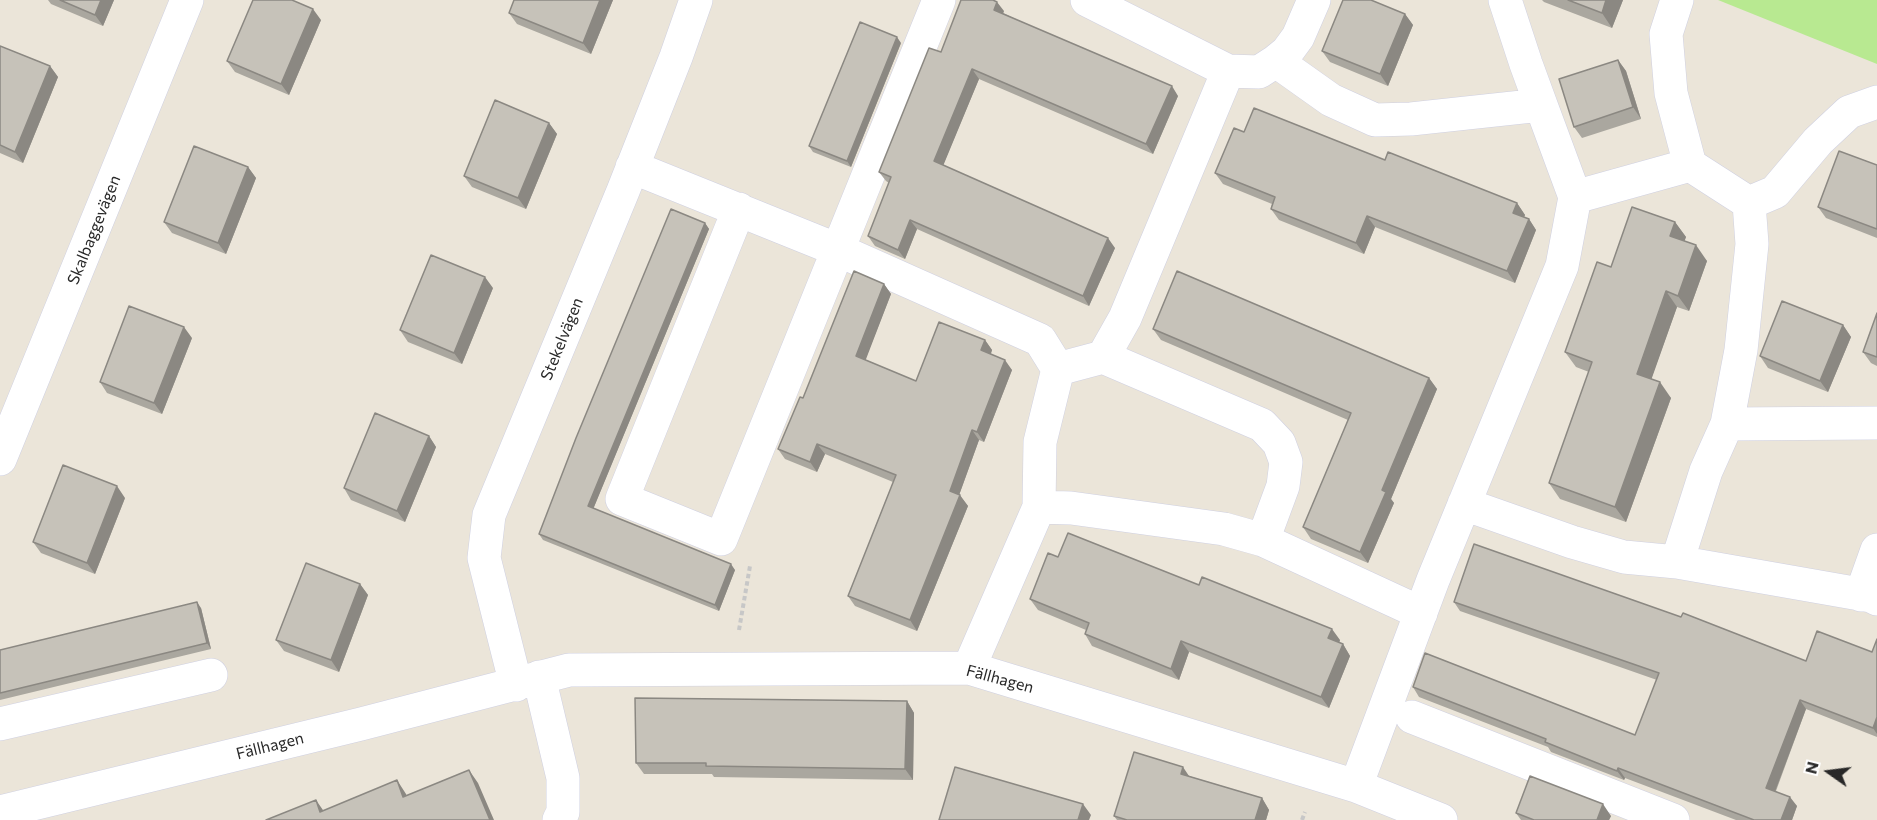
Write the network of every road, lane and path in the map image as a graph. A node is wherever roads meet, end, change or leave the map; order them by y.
1 (187, 0) edge
2 (696, 0) edge
3 (939, 0) edge
4 (1086, 0) edge
5 (1314, 0) edge
6 (1505, 0) edge
7 (1677, 0) edge
8 (1276, 61) junction
9 (1228, 71) junction
10 (1877, 102) edge
11 (1541, 105) junction
12 (1690, 165) junction
13 (632, 167) junction
14 (1575, 196) junction
15 (1749, 203) junction
16 (739, 209) junction
17 (838, 250) junction
18 (1103, 357) junction
19 (1058, 369) junction
20 (1877, 423) edge
21 (1727, 424) junction
22 (0, 459) edge
23 (1464, 504) junction
24 (1039, 507) junction
25 (721, 538) junction
26 (1263, 540) junction
27 (1877, 550) edge
28 (1677, 562) junction
29 (1869, 597) edge
30 (1421, 613) junction
31 (969, 668) junction
32 (732, 670) junction
33 (211, 675) dead end
34 (527, 681) junction
35 (1412, 717) dead end
36 (0, 724) edge
37 (1356, 786) junction
38 (0, 812) edge
39 (559, 820) edge
40 (1441, 820) edge
41 (1673, 820) edge

1 - 22 street, Skalbaggevägen
2 - 13 street, Stekelvägen
3 - 17 street
4 - 9 street
5 - 8 street
6 - 11 street
7 - 12 street
8 - 9 street
8 - 11 street
9 - 18 street
10 - 15 street
11 - 14 street
12 - 14 street
12 - 15 street
13 - 16 street
13 - 34 street, Stekelvägen
14 - 23 street
15 - 21 street
16 - 17 street
16 - 25 street
17 - 19 street
17 - 25 street
18 - 19 street
18 - 26 street
19 - 24 street
20 - 21 street
21 - 28 street
23 - 28 street
23 - 30 street
24 - 26 street
24 - 31 street
25 - 32 path
26 - 30 street
27 - 29 street
28 - 29 street
30 - 37 street
31 - 32 street, Fällhagen
31 - 37 street, Fällhagen
32 - 34 street, Fällhagen
33 - 36 street
34 - 38 street, Fällhagen
34 - 39 street
35 - 41 street
37 - 40 street, Fällhagen

